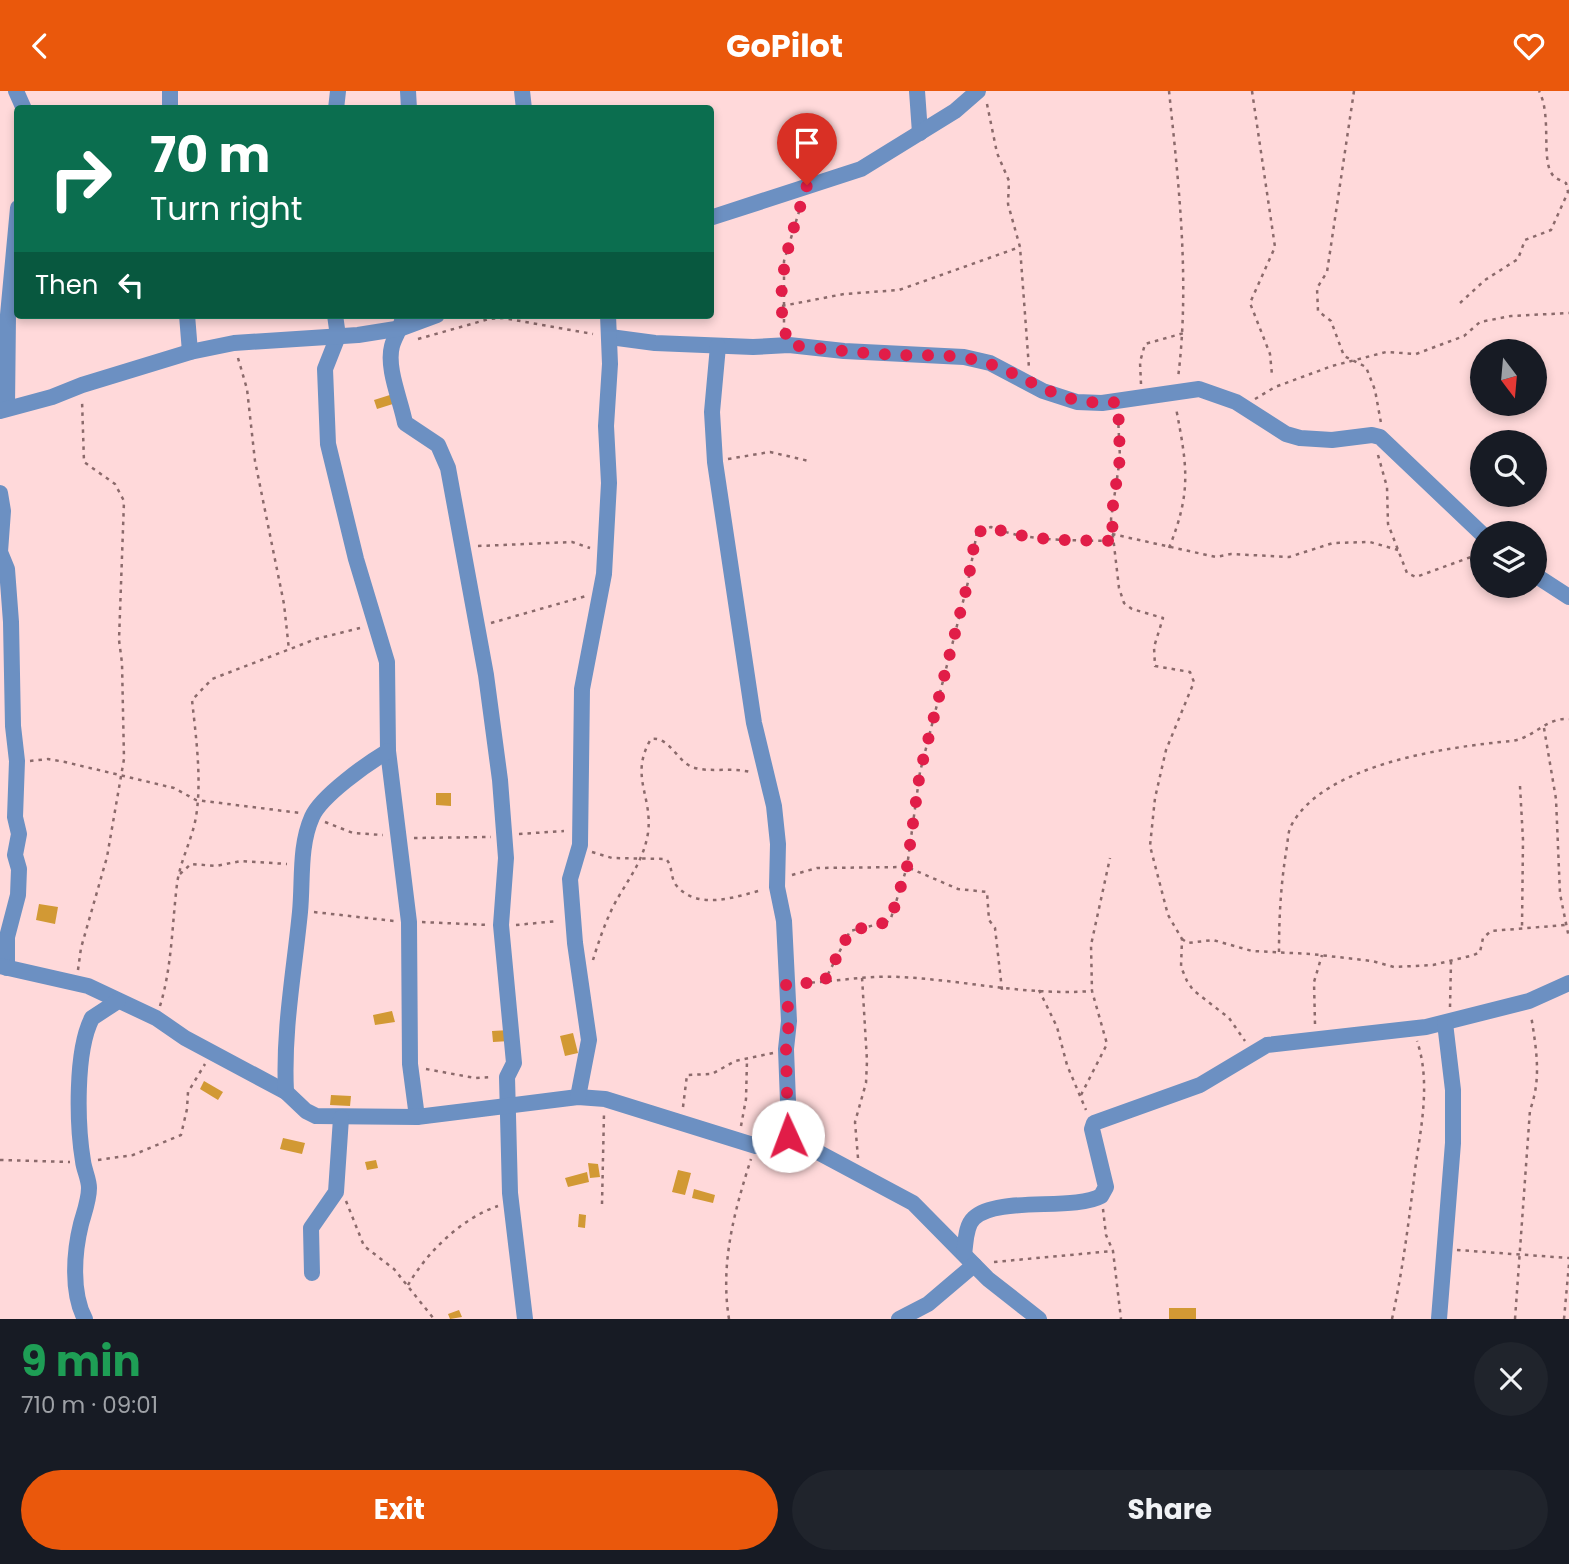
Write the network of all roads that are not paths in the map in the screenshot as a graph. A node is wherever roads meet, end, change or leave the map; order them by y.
1 (917, 91) edge
2 (982, 97) edge
3 (920, 133) junction
4 (714, 217) edge
5 (14, 251) edge
6 (187, 319) edge
7 (336, 319) edge
8 (608, 319) edge
9 (402, 322) edge
10 (338, 336) junction
11 (610, 337) junction
12 (718, 346) junction
13 (190, 352) junction
14 (4, 409) edge
15 (0, 493) edge
16 (1470, 523) edge
17 (1547, 583) edge
18 (1569, 597) edge
19 (388, 751) junction
20 (4, 967) edge
21 (1569, 983) edge
22 (118, 1001) junction
23 (1445, 1023) junction
24 (286, 1093) junction
25 (578, 1097) junction
26 (510, 1104) junction
27 (417, 1117) junction
28 (341, 1118) junction
29 (786, 1147) junction
30 (969, 1259) junction
31 (312, 1273) dead end
32 (1031, 1317) edge
33 (85, 1319) edge
34 (525, 1319) edge
35 (899, 1319) edge
36 (1439, 1319) edge

1 - 3 street
2 - 3 street
3 - 4 street
5 - 14 street
6 - 13 street
7 - 10 street
8 - 11 street
9 - 10 street
9 - 26 street
10 - 13 street
10 - 19 street
11 - 12 street
11 - 25 street
12 - 16 street
12 - 29 street
13 - 14 street
15 - 20 street
17 - 18 street
19 - 24 street
19 - 27 street
20 - 22 street
21 - 23 street
22 - 24 street
22 - 33 street
23 - 30 street
23 - 36 street
24 - 28 street
25 - 26 street
25 - 29 street
26 - 27 street
26 - 34 street
27 - 28 street
28 - 31 street
29 - 30 street
30 - 32 street
30 - 35 street

